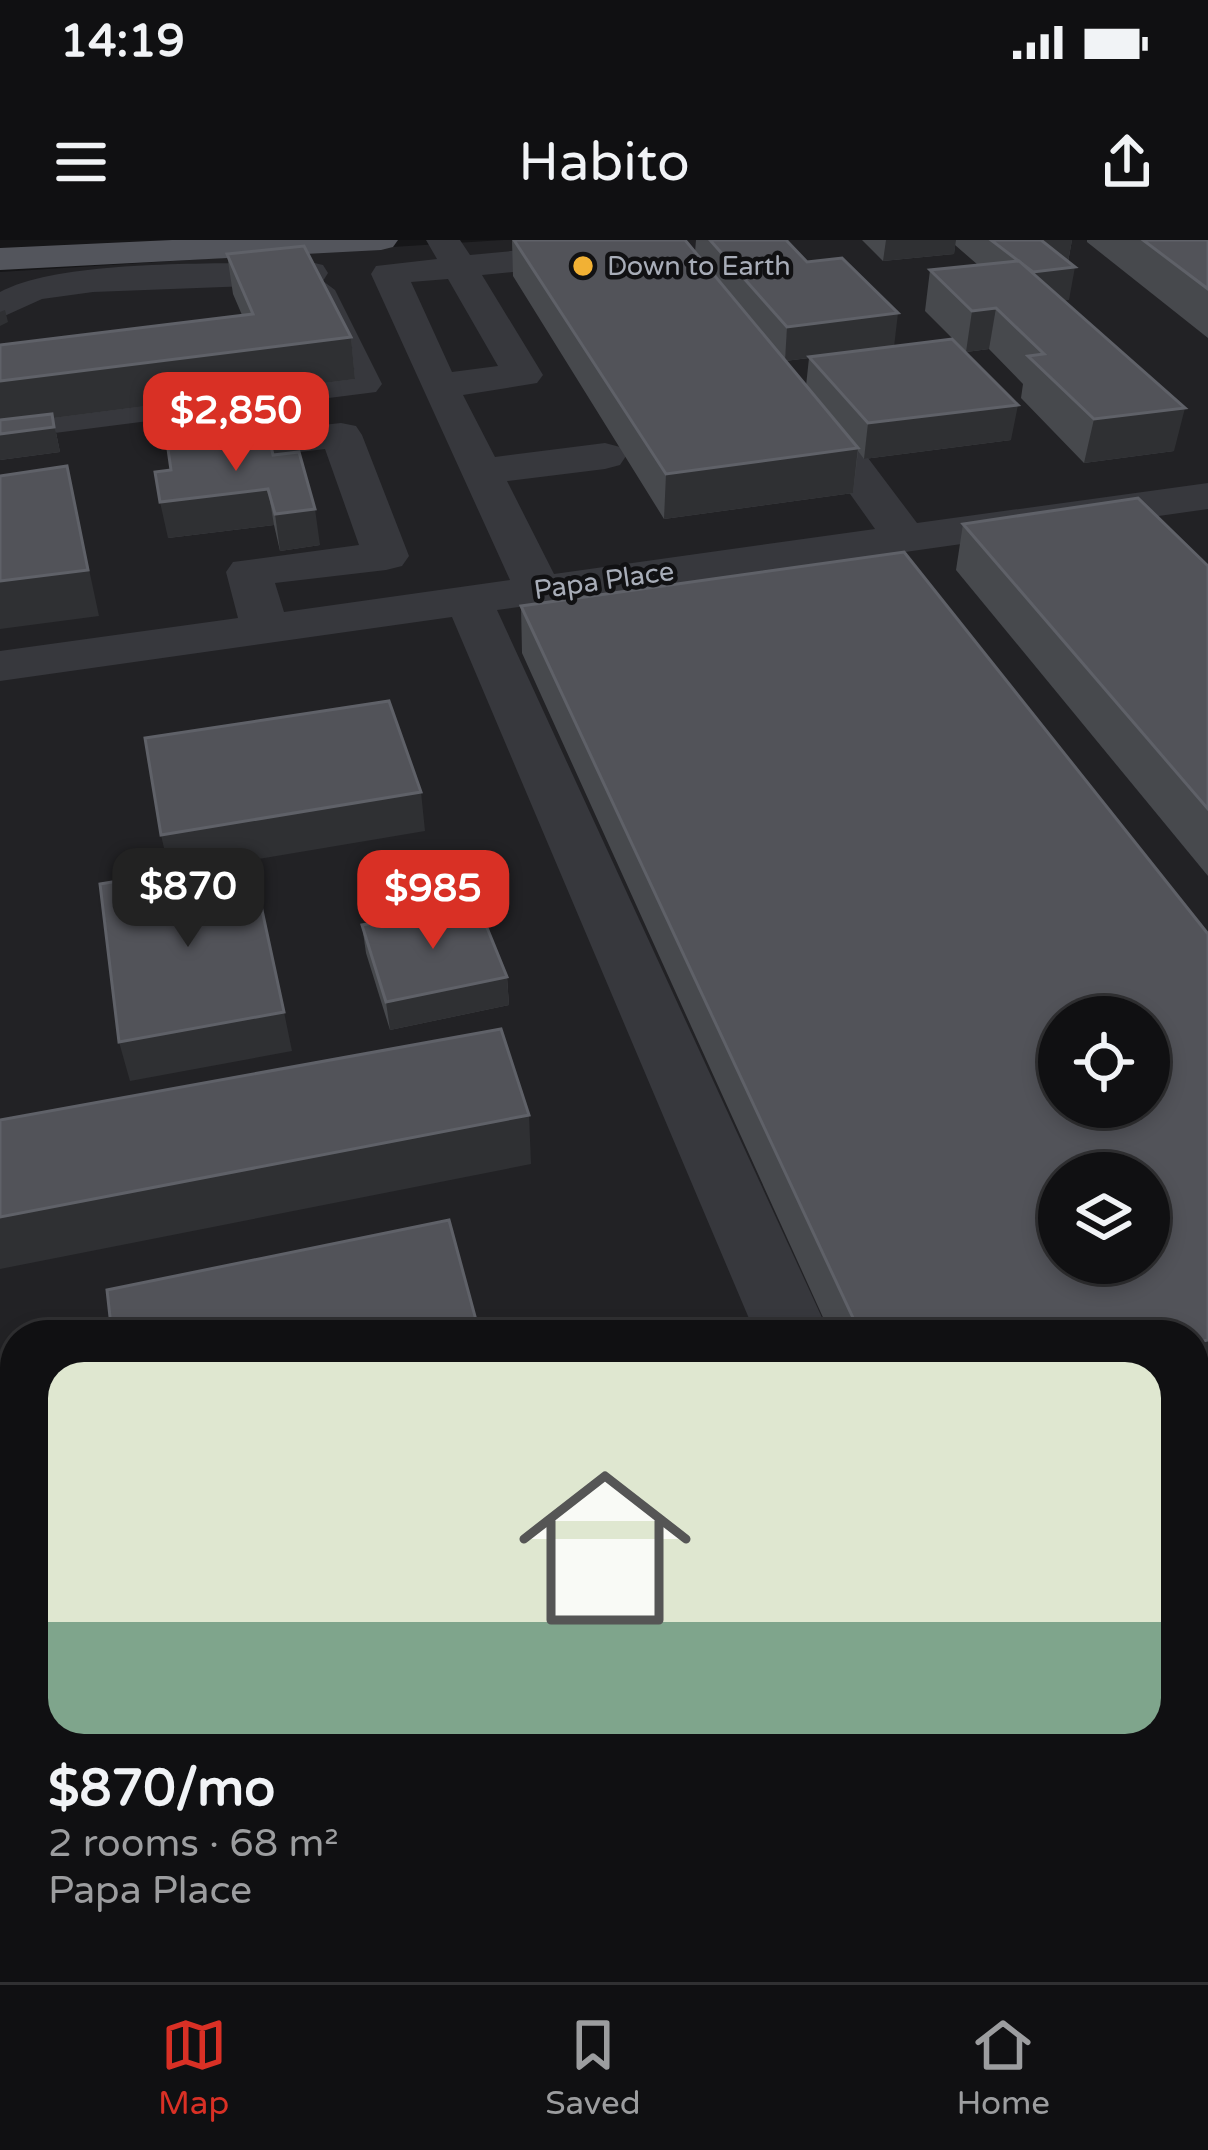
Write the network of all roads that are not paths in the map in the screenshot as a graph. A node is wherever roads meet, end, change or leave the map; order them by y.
1 (381, 240) edge
2 (135, 247) edge
3 (324, 250) edge
4 (678, 252) edge
5 (452, 254) edge
6 (180, 279) junction
7 (8, 281) edge
8 (198, 322) edge
9 (0, 337) edge
10 (782, 374) edge
11 (439, 386) junction
12 (0, 428) edge
13 (193, 452) edge
14 (605, 456) dead end
15 (484, 471) junction
16 (1208, 496) edge
17 (901, 553) junction
18 (249, 572) junction
19 (198, 578) dead end
20 (539, 591) junction
21 (470, 600) junction
22 (265, 628) junction
23 (0, 666) edge
24 (786, 1320) edge

1 - 3 main road
2 - 3 main road
2 - 7 main road
3 - 6 street
3 - 12 street
4 - 5 street
5 - 11 street
5 - 11 street
6 - 7 street
6 - 8 street
7 - 9 street
10 - 17 street
11 - 15 street
13 - 18 street
14 - 15 street
15 - 20 street
16 - 17 street, Papa Place
17 - 20 street, Papa Place
18 - 19 street
18 - 22 street
20 - 21 street, Papa Place
21 - 22 street, Papa Place
21 - 24 street
22 - 23 street, Papa Place

